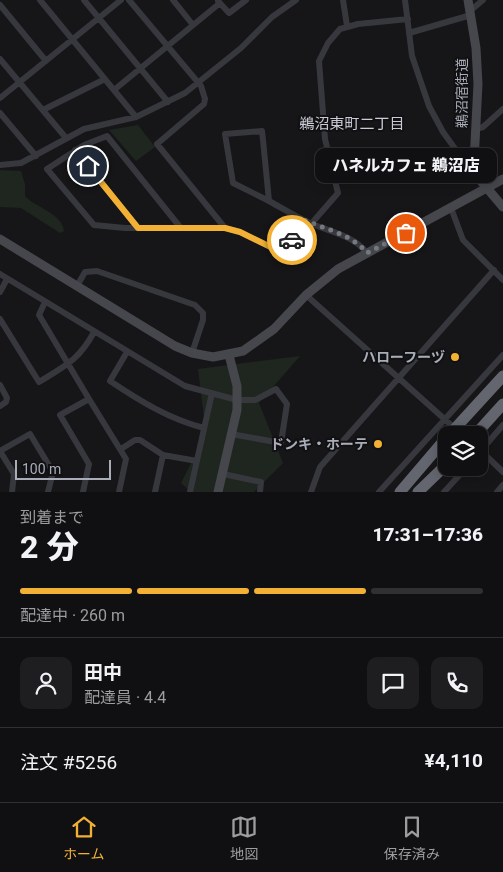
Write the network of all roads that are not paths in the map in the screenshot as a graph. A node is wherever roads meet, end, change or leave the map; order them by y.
1 (40, 0) edge
2 (84, 0) edge
3 (120, 0) edge
4 (129, 0) edge
5 (173, 0) edge
6 (246, 0) edge
7 (296, 0) edge
8 (342, 0) edge
9 (405, 0) edge
10 (468, 0) edge
11 (483, 0) edge
12 (219, 2) edge
13 (0, 5) edge
14 (470, 13) junction
15 (99, 18) junction
16 (408, 19) junction
17 (193, 25) junction
18 (347, 26) junction
19 (409, 33) junction
20 (74, 39) junction
21 (168, 47) junction
22 (0, 59) edge
23 (46, 61) junction
24 (142, 69) junction
25 (105, 79) junction
26 (20, 83) junction
27 (199, 83) junction
28 (114, 90) junction
29 (0, 98) edge
30 (168, 102) junction
31 (503, 109) edge
32 (43, 110) junction
33 (0, 113) edge
34 (136, 117) junction
35 (476, 129) junction
36 (66, 138) junction
37 (75, 150) junction
38 (36, 156) junction
39 (0, 165) edge
40 (476, 169) junction
41 (503, 178) edge
42 (486, 187) junction
43 (269, 201) junction
44 (503, 207) edge
45 (451, 208) junction
46 (302, 219) junction
47 (311, 224) junction
48 (180, 227) junction
49 (138, 228) junction
50 (225, 228) junction
51 (0, 239) edge
52 (367, 253) junction
53 (494, 270) junction
54 (0, 274) edge
55 (8, 279) junction
56 (503, 280) edge
57 (77, 286) junction
58 (0, 292) edge
59 (306, 294) junction
60 (45, 302) junction
61 (0, 319) edge
62 (94, 332) junction
63 (127, 352) junction
64 (192, 353) junction
65 (229, 355) junction
66 (503, 355) edge
67 (70, 363) junction
68 (503, 376) edge
69 (399, 378) junction
70 (0, 386) edge
71 (212, 393) junction
72 (89, 399) junction
73 (237, 400) junction
74 (503, 404) edge
75 (0, 406) edge
76 (503, 424) edge
77 (448, 426) edge
78 (483, 426) edge
79 (204, 428) junction
80 (231, 434) junction
81 (438, 436) edge
82 (488, 441) edge
83 (438, 447) edge
84 (121, 449) junction
85 (163, 455) junction
86 (488, 459) edge
87 (197, 461) junction
88 (503, 472) edge
89 (438, 473) edge
90 (222, 474) junction
91 (459, 476) edge
92 (503, 485) edge
93 (12, 492) edge
94 (48, 492) edge
95 (83, 492) edge
96 (119, 492) edge
97 (155, 492) edge
98 (190, 492) edge
99 (218, 492) edge
100 (260, 492) edge
101 (311, 492) edge
102 (379, 492) edge
103 (400, 492) edge
104 (418, 492) edge
105 (444, 492) edge
106 (497, 492) edge

1 - 20 street
2 - 15 street
3 - 15 street
4 - 21 street
5 - 17 street
6 - 12 street
7 - 27 street
8 - 18 street
9 - 16 street
10 - 14 street, 鵜沼宿街道
11 - 14 street
12 - 17 street
13 - 23 street
14 - 19 street
14 - 35 street, 鵜沼宿街道
15 - 20 street
15 - 24 street
16 - 18 street
16 - 19 street
17 - 21 street
18 - 47 street
19 - 40 street
20 - 23 street
20 - 25 street
21 - 24 street
21 - 27 street
22 - 26 street
23 - 26 street
24 - 28 street
24 - 30 street
25 - 28 street
25 - 32 street
26 - 29 street
26 - 32 street
27 - 30 street
27 - 50 street
28 - 34 street
30 - 34 street
31 - 35 street
32 - 36 street
33 - 38 street
34 - 36 street
35 - 40 street, 鵜沼宿街道
36 - 38 street
37 - 48 street
37 - 49 street
37 - 49 street
38 - 39 street
40 - 42 street, 鵜沼宿街道
41 - 42 street
42 - 44 street, 鵜沼宿街道
42 - 45 street
43 - 43 street
43 - 46 street
45 - 52 street
45 - 53 street
46 - 47 street
46 - 50 street
47 - 52 street
48 - 49 street
48 - 50 street
51 - 57 street
52 - 59 street
53 - 56 street
53 - 69 street
54 - 55 street
55 - 58 street
55 - 60 street
57 - 64 street
57 - 64 street
59 - 65 street
59 - 69 street
60 - 62 street
60 - 67 street
61 - 67 street
62 - 63 street
62 - 67 street
63 - 71 street
63 - 79 street
64 - 65 street
65 - 73 street
66 - 77 street
67 - 72 street
68 - 77 highway
69 - 77 street
69 - 101 street
70 - 75 street
71 - 73 street
71 - 79 street
72 - 84 street
72 - 95 street
73 - 80 street
73 - 80 street
74 - 78 highway
76 - 82 street
79 - 87 street
80 - 90 street
81 - 102 street
83 - 103 highway
84 - 85 street
84 - 96 street
85 - 87 street
85 - 97 street
86 - 88 street
87 - 98 street
89 - 104 highway
90 - 99 street
90 - 100 street
91 - 105 street
92 - 106 street
93 - 94 street

